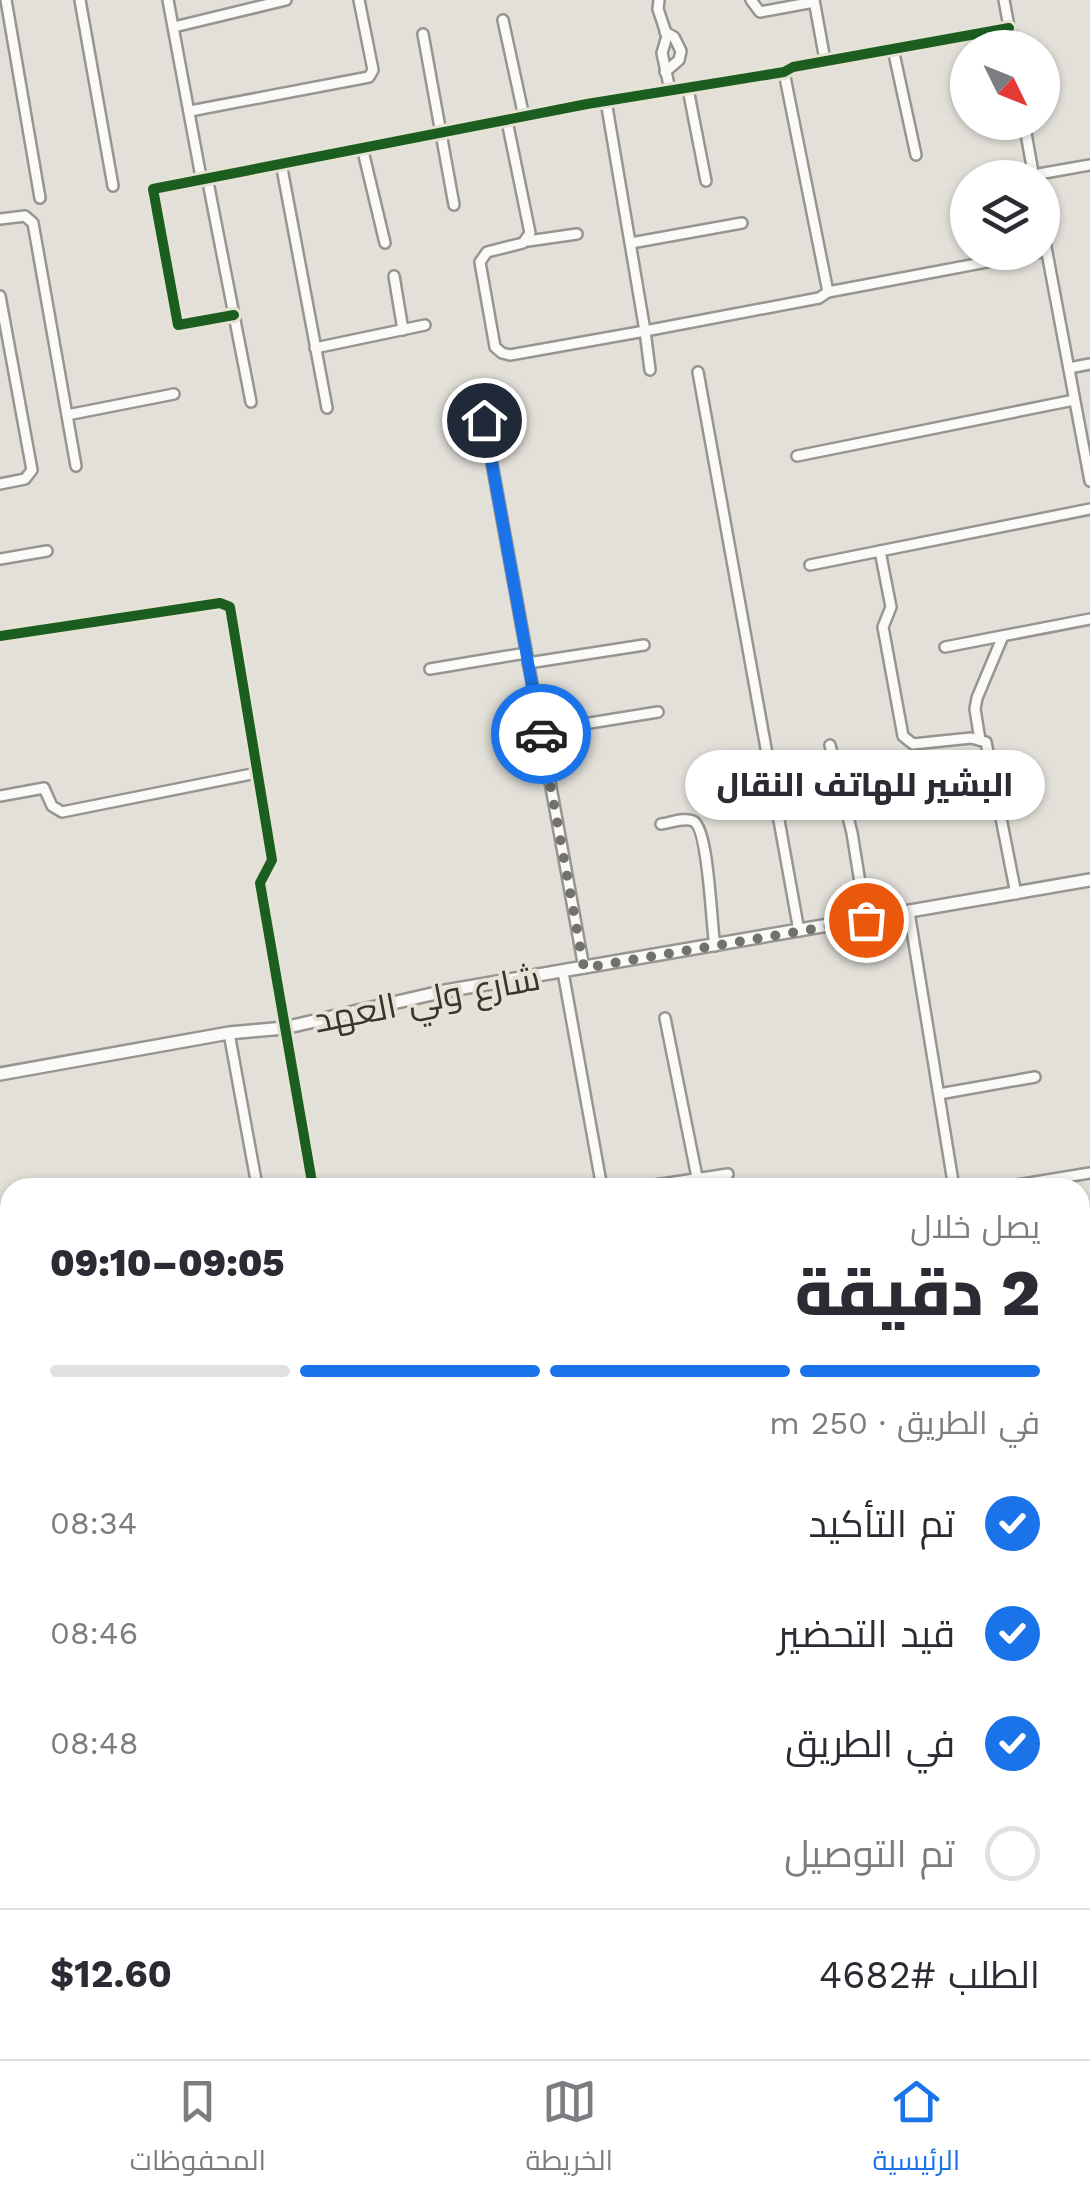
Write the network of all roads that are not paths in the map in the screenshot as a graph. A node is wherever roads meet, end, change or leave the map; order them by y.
1 (6, 0) edge
2 (80, 0) edge
3 (168, 0) edge
4 (286, 0) edge
5 (359, 0) edge
6 (659, 0) edge
7 (751, 0) edge
8 (1004, 0) edge
9 (814, 1) edge
10 (503, 20) dead end
11 (174, 27) junction
12 (1010, 28) joint
13 (665, 32) junction
14 (423, 34) dead end
15 (893, 49) junction
16 (825, 60) junction
17 (664, 72) junction
18 (784, 72) junction
19 (688, 89) junction
20 (670, 90) junction
21 (606, 101) junction
22 (190, 111) junction
23 (524, 117) junction
24 (507, 121) junction
25 (439, 132) junction
26 (362, 147) junction
27 (916, 155) dead end
28 (281, 163) junction
29 (1090, 165) edge
30 (1060, 171) edge
31 (204, 177) junction
32 (706, 181) dead end
33 (113, 186) dead end
34 (40, 198) dead end
35 (454, 206) dead end
36 (0, 219) edge
37 (742, 222) dead end
38 (577, 234) dead end
39 (528, 240) junction
40 (630, 243) junction
41 (384, 244) dead end
42 (950, 269) edge
43 (1047, 270) edge
44 (394, 276) dead end
45 (828, 292) junction
46 (0, 296) edge
47 (234, 316) junction
48 (424, 325) dead end
49 (403, 330) junction
50 (645, 332) junction
51 (315, 348) junction
52 (1090, 364) edge
53 (1069, 368) junction
54 (650, 370) dead end
55 (698, 372) dead end
56 (174, 394) dead end
57 (1074, 400) junction
58 (251, 402) dead end
59 (326, 408) dead end
60 (67, 416) junction
61 (484, 420) dead end
62 (1087, 452) edge
63 (797, 456) dead end
64 (76, 466) dead end
65 (1090, 481) edge
66 (0, 484) edge
67 (1090, 509) edge
68 (47, 551) dead end
69 (880, 551) junction
70 (0, 559) edge
71 (810, 565) dead end
72 (1090, 619) edge
73 (0, 636) edge
74 (1003, 636) junction
75 (644, 645) dead end
76 (944, 646) dead end
77 (527, 658) junction
78 (430, 669) dead end
79 (658, 712) dead end
80 (540, 731) junction
81 (980, 740) junction
82 (830, 744) dead end
83 (257, 773) junction
84 (0, 796) edge
85 (661, 824) dead end
86 (1090, 880) edge
87 (1016, 894) junction
88 (909, 912) junction
89 (866, 920) junction
90 (799, 931) junction
91 (714, 946) junction
92 (584, 968) junction
93 (563, 972) junction
94 (666, 1018) dead end
95 (284, 1028) junction
96 (229, 1033) junction
97 (0, 1074) edge
98 (1035, 1076) dead end
99 (939, 1094) junction
100 (1090, 1172) edge
101 (728, 1174) dead end
102 (697, 1177) junction
103 (256, 1178) edge
104 (311, 1178) edge
105 (600, 1178) edge
106 (691, 1178) edge
107 (952, 1178) edge
108 (1056, 1178) edge

1 - 34 street
2 - 33 street
3 - 11 street
4 - 11 street
5 - 22 street
6 - 13 street
7 - 9 street
8 - 12 street
9 - 16 street
10 - 23 street
11 - 22 street
12 - 15 street
13 - 17 street
13 - 17 street
14 - 25 street
15 - 16 street
15 - 27 street
16 - 18 street
17 - 20 street
18 - 19 street
18 - 45 street
19 - 20 street
19 - 32 street
20 - 21 street
21 - 23 street
21 - 40 street
22 - 31 street
23 - 24 street
24 - 25 street
24 - 39 street
25 - 26 street
25 - 35 street
26 - 28 street
26 - 41 street
28 - 31 street
28 - 51 street
29 - 30 street
31 - 47 street
31 - 47 street
36 - 60 street
37 - 40 street
38 - 39 street
39 - 50 street
40 - 50 street
42 - 45 street
43 - 53 street
44 - 49 street
45 - 50 street
46 - 66 street
47 - 58 street
48 - 49 street
49 - 51 street
50 - 54 street
51 - 59 street
52 - 53 street
53 - 57 street
55 - 90 street
56 - 60 street
57 - 62 street
57 - 63 street
60 - 64 street
61 - 77 street
62 - 65 street
67 - 69 street
68 - 70 street
69 - 71 street
69 - 81 street
72 - 74 street
73 - 83 street
74 - 76 street
74 - 81 street
75 - 77 street
77 - 78 street
77 - 80 street
79 - 80 street
80 - 92 street
81 - 87 street
82 - 89 street
83 - 84 street
83 - 95 street
85 - 91 street
86 - 87 main road, شارع ولي العهد
87 - 88 main road, شارع ولي العهد
88 - 89 main road, شارع ولي العهد
88 - 99 street
89 - 90 main road, شارع ولي العهد
90 - 91 main road, شارع ولي العهد
91 - 92 main road, شارع ولي العهد
92 - 93 main road, شارع ولي العهد
93 - 95 main road, شارع ولي العهد
93 - 105 street
94 - 102 street
95 - 96 main road, شارع ولي العهد
95 - 104 street
96 - 97 main road, شارع ولي العهد
96 - 103 street
98 - 99 street
99 - 107 street
100 - 108 street
101 - 102 street
102 - 106 street

